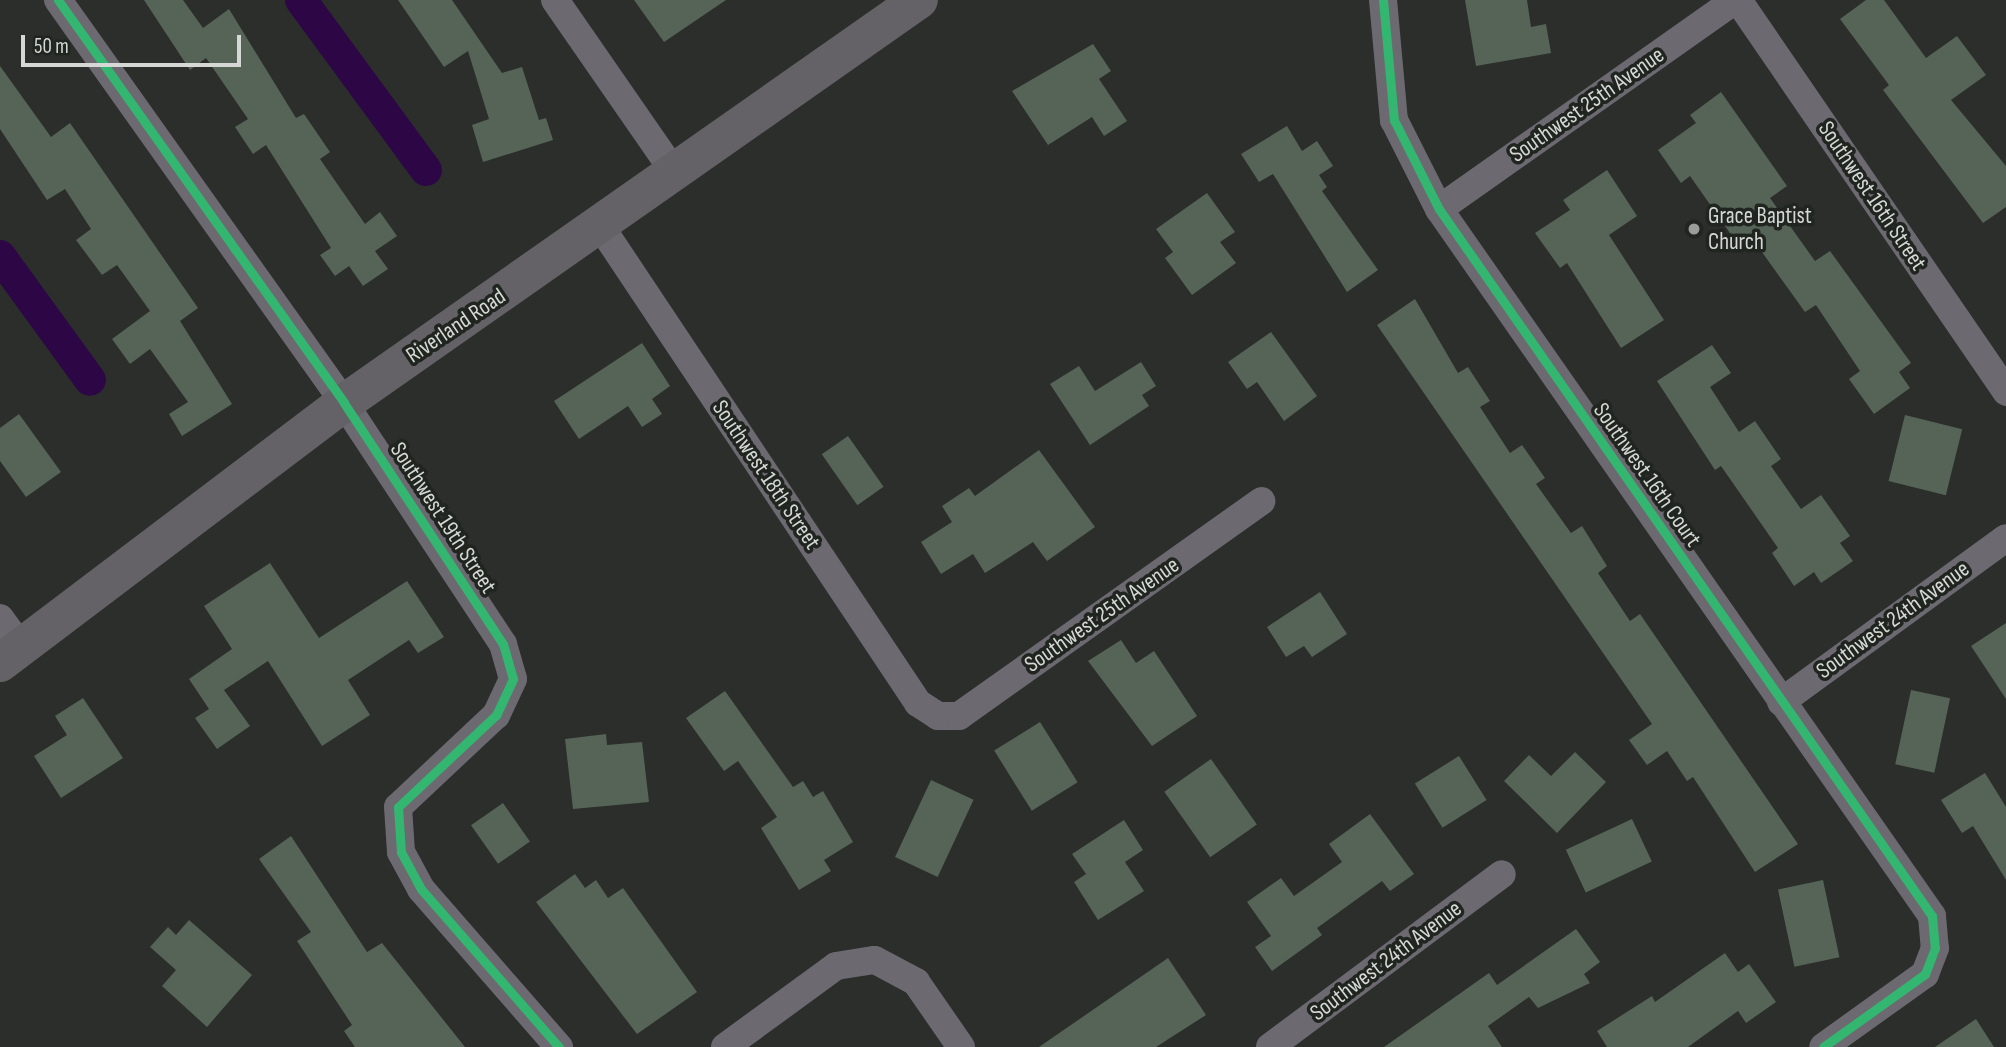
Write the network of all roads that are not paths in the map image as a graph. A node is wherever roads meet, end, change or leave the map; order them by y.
1 (58, 0) edge
2 (555, 0) edge
3 (919, 0) edge
4 (1382, 0) edge
5 (1737, 0) edge
6 (676, 175) junction
7 (1438, 209) junction
8 (601, 227) junction
9 (2006, 391) edge
10 (344, 403) junction
11 (1261, 501) dead end
12 (2006, 538) edge
13 (7, 643) edge
14 (1781, 702) junction
15 (938, 716) joint
16 (1502, 874) dead end
17 (559, 1047) edge
18 (725, 1047) edge
19 (961, 1047) edge
20 (1270, 1047) edge
21 (1823, 1047) edge

1 - 10 street, Southwest 19th Street
2 - 6 street
3 - 6 street, Riverland Road
4 - 7 street, Southwest 16th Court
5 - 7 street, Southwest 25th Avenue
5 - 9 street, Southwest 16th Street
6 - 8 street, Riverland Road
7 - 14 street, Southwest 16th Court
8 - 10 street, Riverland Road
8 - 15 street, Southwest 18th Street
10 - 13 street, Riverland Road
10 - 17 street, Southwest 19th Street
11 - 15 street, Southwest 25th Avenue
12 - 14 street, Southwest 24th Avenue
14 - 21 street, Southwest 16th Court
16 - 20 street, Southwest 24th Avenue
18 - 19 street

